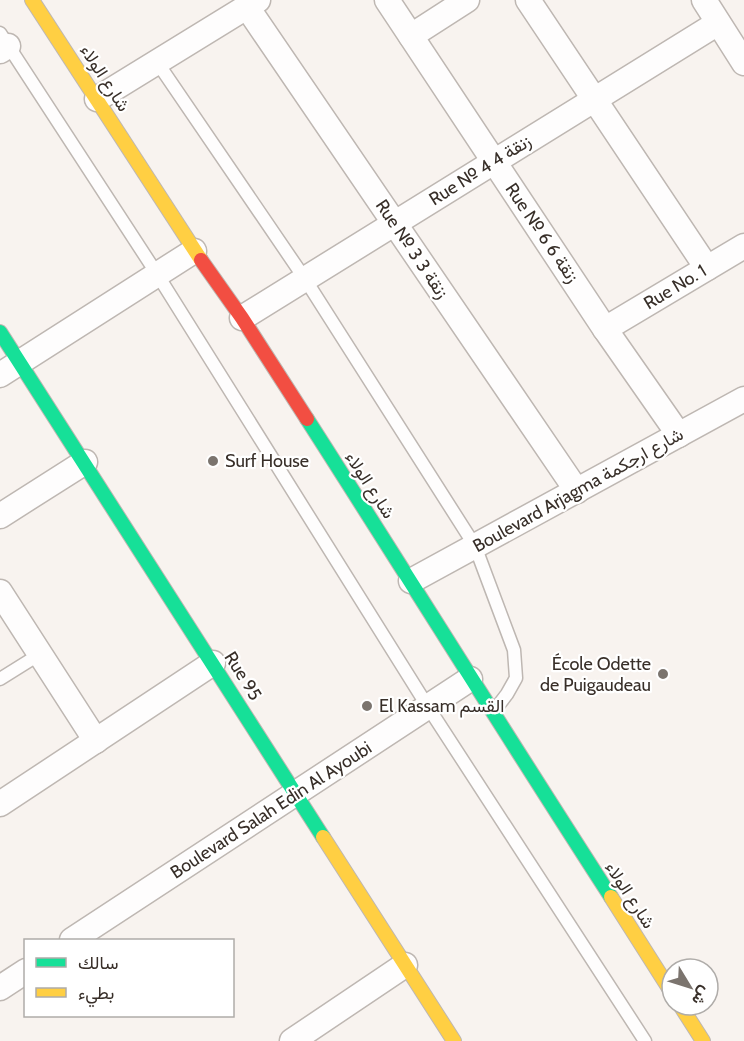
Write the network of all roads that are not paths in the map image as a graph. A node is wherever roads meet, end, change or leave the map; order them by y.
1 (32, 0) edge
2 (387, 0) edge
3 (468, 0) edge
4 (528, 0) edge
5 (704, 0) edge
6 (252, 4) edge
7 (718, 23) junction
8 (411, 36) junction
9 (3, 44) edge
10 (157, 62) junction
11 (744, 63) edge
12 (97, 99) junction
13 (594, 99) junction
14 (494, 162) junction
15 (394, 224) junction
16 (744, 246) edge
17 (194, 251) junction
18 (707, 268) junction
19 (157, 274) junction
20 (305, 279) junction
21 (242, 318) junction
22 (605, 329) junction
23 (0, 332) edge
24 (10, 369) edge
25 (744, 399) edge
26 (679, 435) junction
27 (85, 462) junction
28 (577, 491) junction
29 (0, 516) edge
30 (475, 546) junction
31 (411, 581) junction
32 (0, 592) edge
33 (40, 654) junction
34 (213, 663) junction
35 (0, 679) edge
36 (470, 680) junction
37 (428, 707) junction
38 (492, 714) junction
39 (96, 741) junction
40 (296, 794) junction
41 (0, 804) edge
42 (74, 939) edge
43 (405, 965) junction
44 (24, 972) edge
45 (660, 974) edge
46 (0, 988) edge
47 (688, 1017) edge
48 (292, 1041) edge
49 (454, 1041) edge
50 (645, 1041) edge
51 (703, 1041) edge

1 - 12 main road, شارع الولاء
2 - 8 street, Rue № 6 زنقة 6
3 - 8 street
4 - 13 street
5 - 7 street
6 - 10 street
6 - 15 street, Rue № 3 زنقة 3
7 - 11 street
7 - 13 street, Rue № 4 زنقة 4
8 - 14 street, Rue № 6 زنقة 6
9 - 19 lane
10 - 12 street
10 - 20 lane
12 - 17 main road, شارع الولاء
13 - 14 street, Rue № 4 زنقة 4
13 - 18 street
14 - 15 street, Rue № 4 زنقة 4
14 - 22 street, Rue № 6 زنقة 6
15 - 20 street, Rue № 4 زنقة 4
15 - 28 street, Rue № 3 زنقة 3
16 - 18 street, Rue No. 1
17 - 19 street
17 - 21 main road, شارع الولاء
18 - 22 street, Rue No. 1
19 - 24 street
19 - 37 lane
20 - 21 street, Rue № 4 زنقة 4
20 - 30 lane
21 - 31 main road, شارع الولاء
22 - 26 street, Rue № 6 زنقة 6
23 - 24 main road, Rue 95
24 - 27 main road, Rue 95
25 - 26 street, Boulevard Arjagma شارع ارجكمة
26 - 28 street, Boulevard Arjagma شارع ارجكمة
27 - 29 street
27 - 34 main road, Rue 95
28 - 30 street, Boulevard Arjagma شارع ارجكمة
30 - 31 street, Boulevard Arjagma شارع ارجكمة
30 - 38 lane
31 - 36 main road, شارع الولاء
32 - 33 street
33 - 35 lane
33 - 39 street
34 - 39 street
34 - 40 main road, Rue 95
36 - 37 street, Boulevard Salah Edin Al Ayoubi
36 - 38 main road, شارع الولاء
37 - 40 street, Boulevard Salah Edin Al Ayoubi
37 - 50 lane
38 - 45 main road, شارع الولاء
39 - 41 street
40 - 42 street, Boulevard Salah Edin Al Ayoubi
40 - 43 main road, Rue 95
43 - 48 street
43 - 49 main road, Rue 95
44 - 46 street
47 - 51 main road

